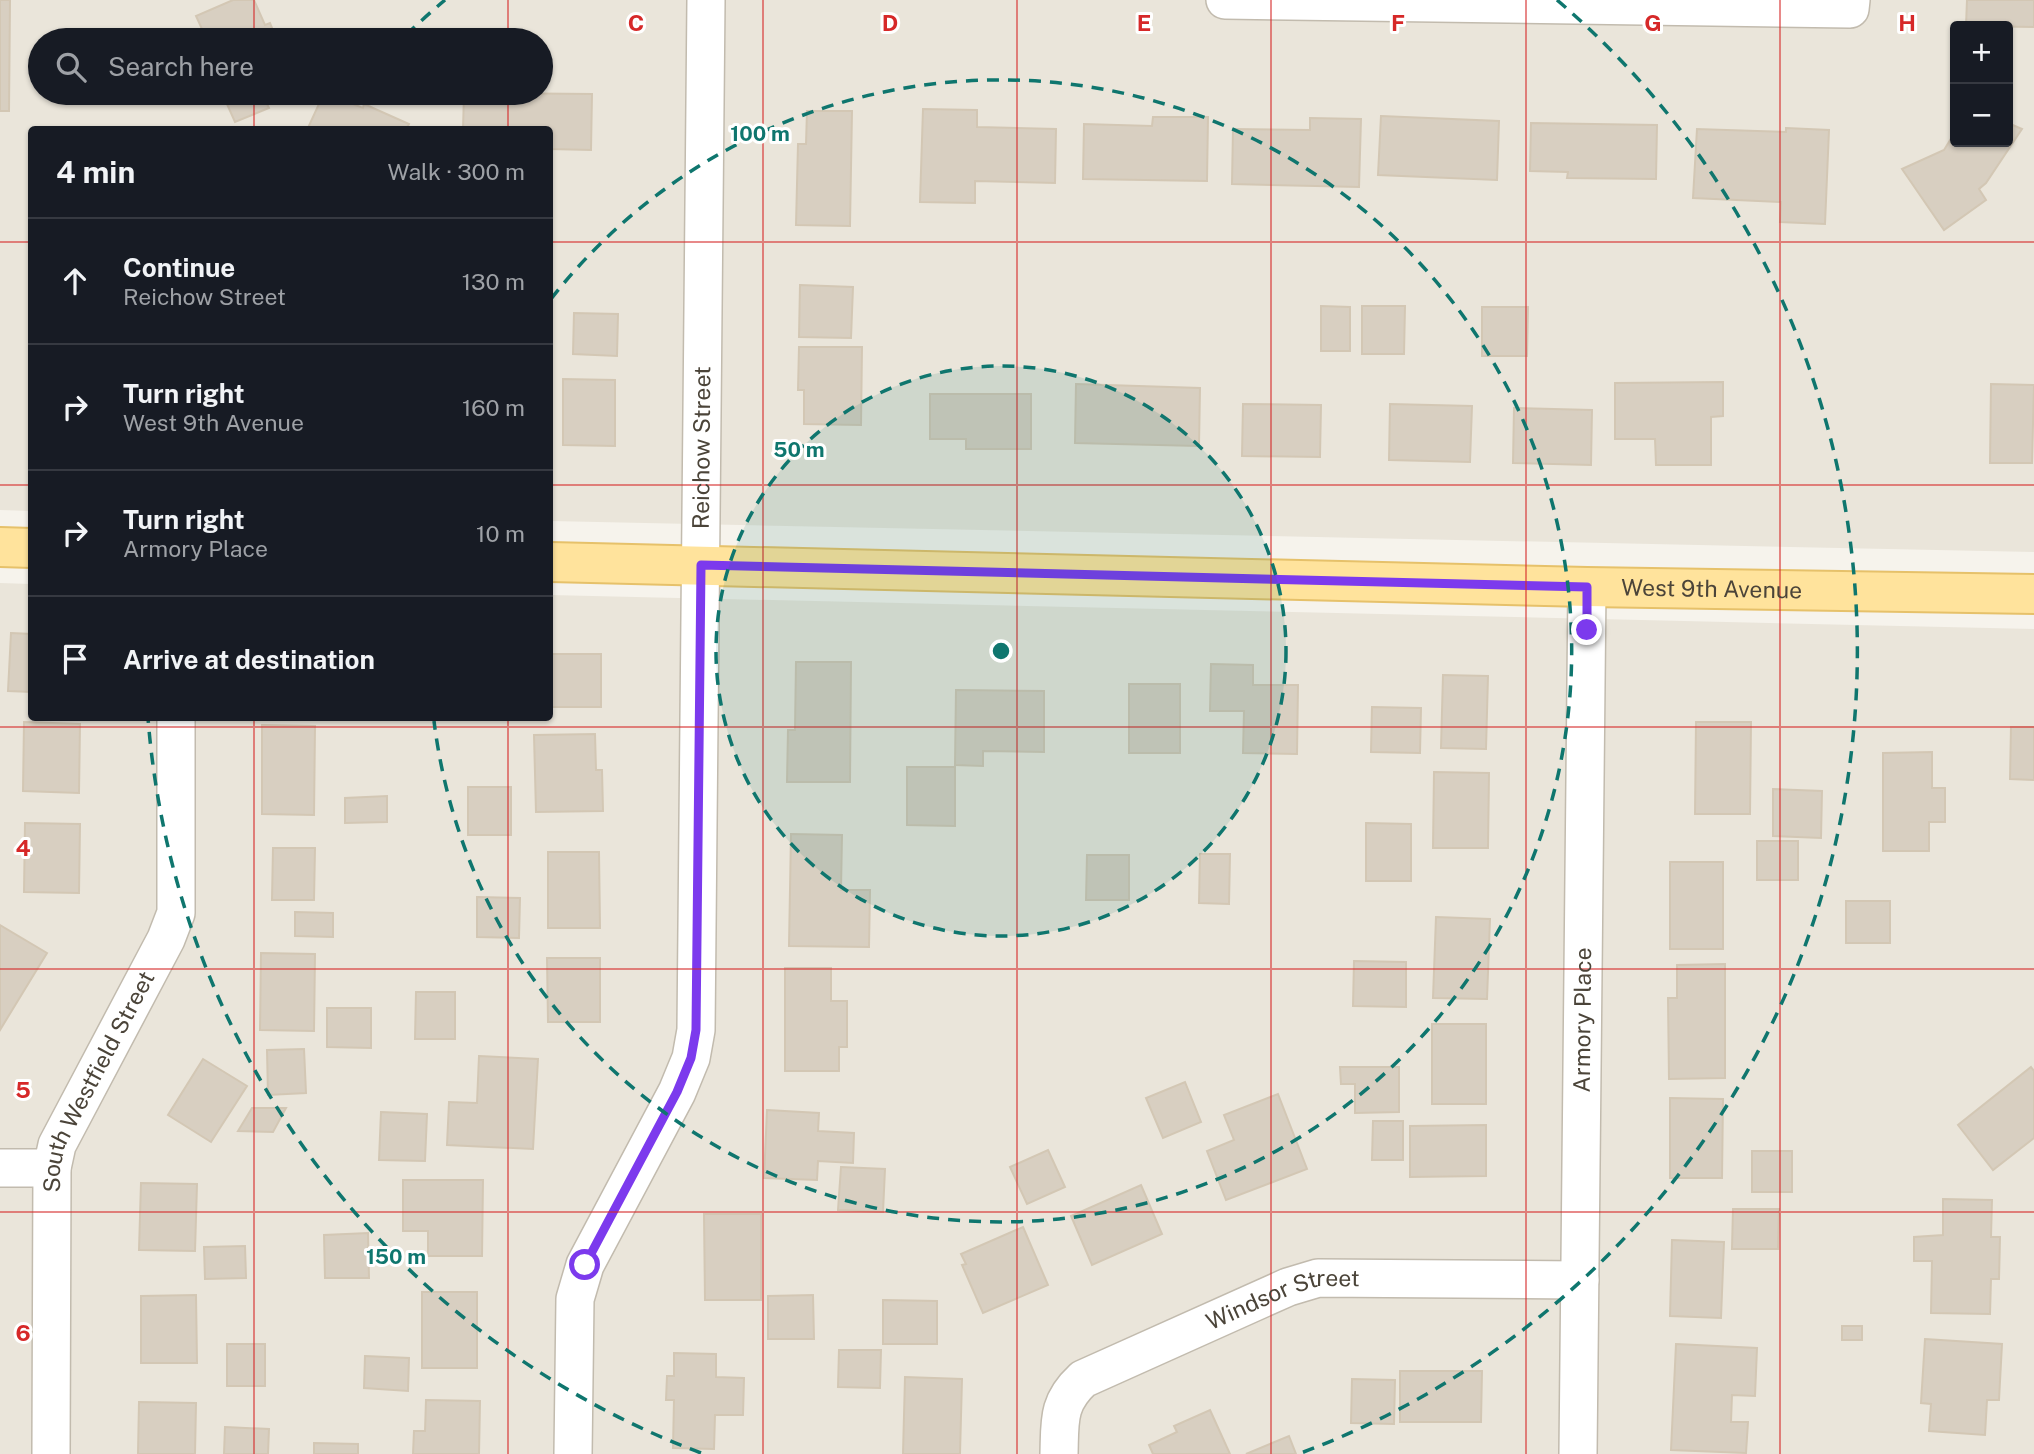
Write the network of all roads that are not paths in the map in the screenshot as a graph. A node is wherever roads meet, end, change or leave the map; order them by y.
1 (706, 0) edge
2 (1225, 0) edge
3 (1851, 5) edge
4 (0, 547) edge
5 (28, 548) edge
6 (553, 562) edge
7 (701, 565) junction
8 (1587, 587) junction
9 (2034, 594) edge
10 (176, 721) edge
11 (0, 1168) edge
12 (52, 1168) junction
13 (1580, 1280) junction
14 (51, 1454) edge
15 (573, 1454) edge
16 (1059, 1454) edge
17 (1578, 1454) edge

1 - 7 street, Reichow Street
2 - 3 street
4 - 5 main road
6 - 7 main road, West 9th Avenue
7 - 8 main road, West 9th Avenue
7 - 15 street, Reichow Street
8 - 9 main road, West 9th Avenue
8 - 13 street, Armory Place
10 - 12 street, South Westfield Street
11 - 12 street
12 - 14 street, South Westfield Street
13 - 16 street, Windsor Street
13 - 17 street, Armory Place

